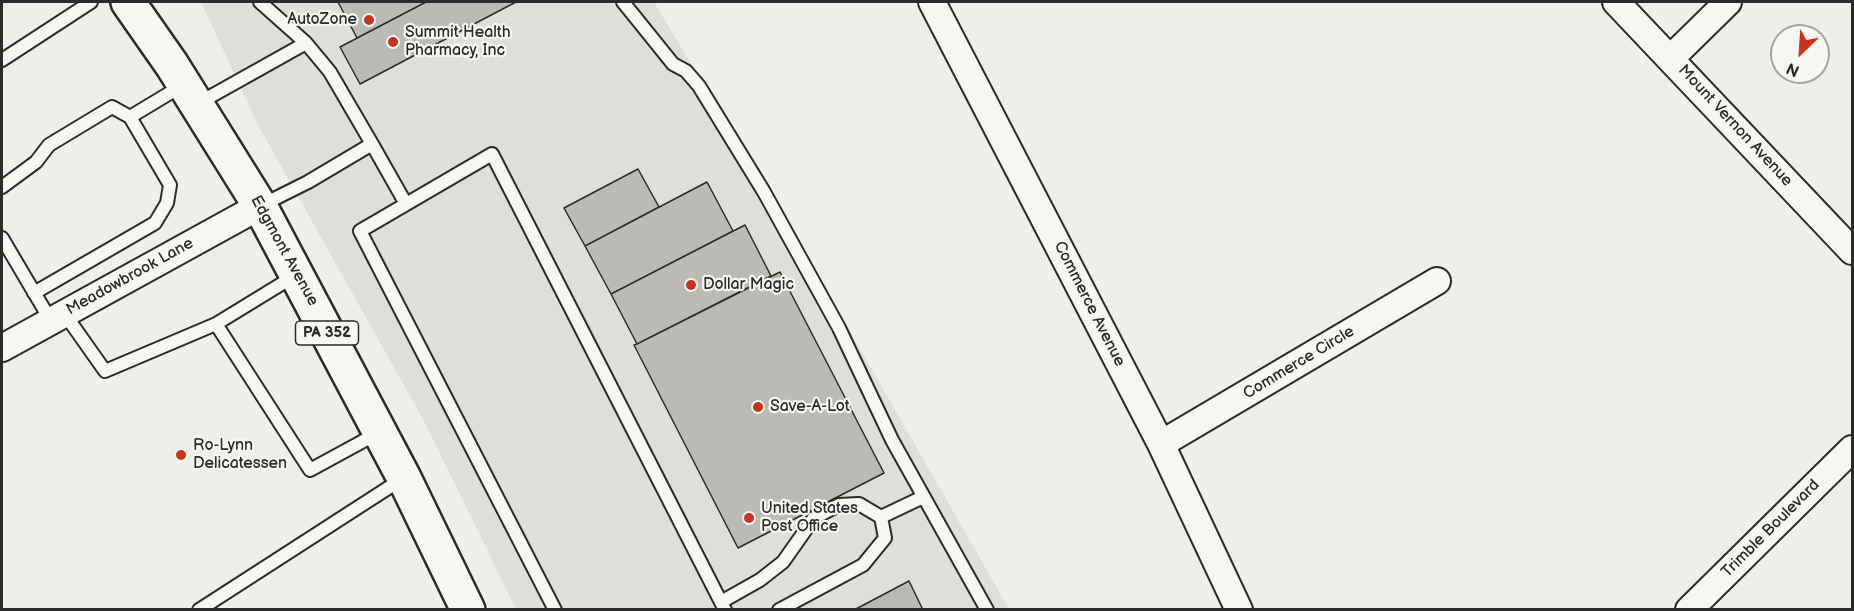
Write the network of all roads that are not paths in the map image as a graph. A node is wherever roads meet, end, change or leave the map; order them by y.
1 (91, 2) edge
2 (128, 2) edge
3 (260, 2) edge
4 (623, 2) edge
5 (932, 2) edge
6 (1616, 2) edge
7 (1728, 2) edge
8 (306, 42) junction
9 (1671, 58) junction
10 (2, 60) edge
11 (190, 94) junction
12 (130, 117) junction
13 (372, 144) junction
14 (2, 187) edge
15 (406, 204) junction
16 (260, 206) junction
17 (2, 238) edge
18 (1852, 251) edge
19 (297, 274) junction
20 (1437, 281) dead end
21 (34, 293) junction
22 (57, 317) junction
23 (216, 324) junction
24 (2, 348) edge
25 (380, 432) junction
26 (1161, 444) junction
27 (1852, 449) edge
28 (404, 478) junction
29 (923, 497) junction
30 (881, 517) junction
31 (723, 605) edge
32 (199, 609) edge
33 (468, 609) edge
34 (555, 609) edge
35 (779, 609) edge
36 (987, 609) edge
37 (1239, 609) edge
38 (1689, 609) edge

1 - 10 lane
2 - 11 main road, Edgmont Avenue / PA 352
3 - 8 lane
4 - 29 lane
5 - 26 street, Commerce Avenue
6 - 9 street, Mount Vernon Avenue
7 - 9 street
8 - 11 lane
8 - 13 lane
9 - 18 street, Mount Vernon Avenue
11 - 12 lane
11 - 16 main road, Edgmont Avenue / PA 352
12 - 14 lane
12 - 21 lane
13 - 15 lane
13 - 16 lane
15 - 31 lane
15 - 34 lane
16 - 19 main road, Edgmont Avenue / PA 352
16 - 22 street, Meadowbrook Lane
17 - 21 lane
19 - 23 lane
19 - 25 main road, Edgmont Avenue / PA 352
20 - 26 street, Commerce Circle
21 - 22 lane
22 - 23 lane
22 - 24 street, Meadowbrook Lane
23 - 25 lane
25 - 28 main road, Edgmont Avenue / PA 352
26 - 37 street, Commerce Avenue
27 - 38 street, Trimble Boulevard
28 - 32 lane
28 - 33 main road, Edgmont Avenue / PA 352
29 - 30 lane
29 - 36 lane
30 - 31 lane
30 - 35 lane

